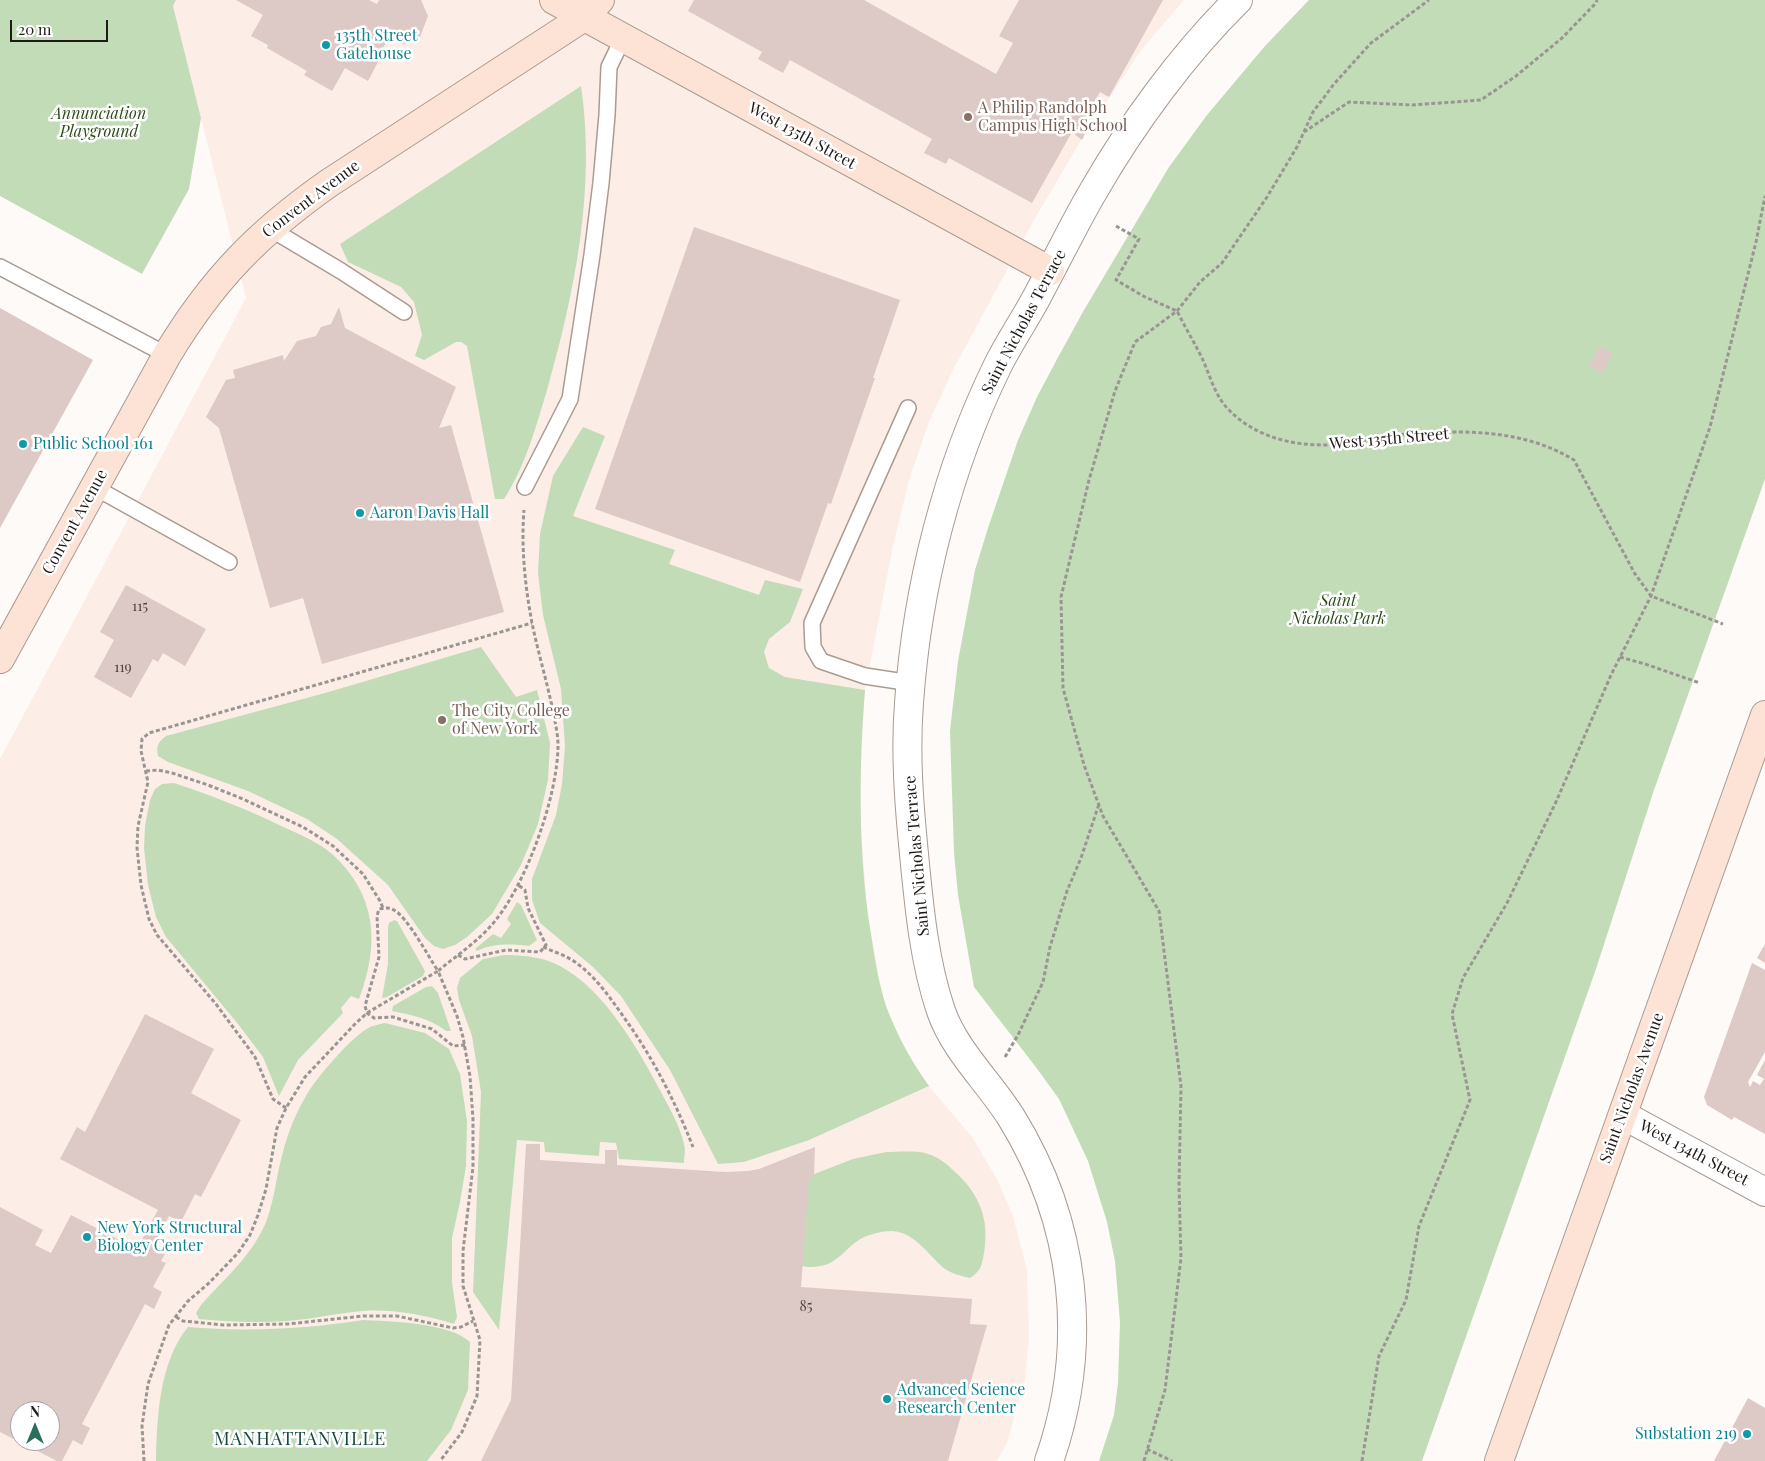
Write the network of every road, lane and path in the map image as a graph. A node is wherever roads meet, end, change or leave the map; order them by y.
1 (554, 0) edge
2 (1238, 0) edge
3 (1429, 0) edge
4 (1598, 0) edge
5 (592, 8) edge
6 (623, 38) junction
7 (1304, 132) junction
8 (1765, 196) edge
9 (1116, 226) dead end
10 (269, 228) junction
11 (0, 267) edge
12 (1050, 271) junction
13 (1177, 311) junction
14 (404, 312) dead end
15 (167, 355) junction
16 (908, 408) dead end
17 (94, 487) junction
18 (525, 487) joint
19 (229, 562) dead end
20 (1651, 596) junction
21 (532, 623) junction
22 (1723, 624) dead end
23 (2, 653) edge
24 (1620, 657) junction
25 (911, 683) junction
26 (1700, 683) dead end
27 (1765, 715) edge
28 (146, 771) junction
29 (1099, 804) junction
30 (518, 885) junction
31 (383, 908) junction
32 (543, 948) junction
33 (458, 954) junction
34 (438, 971) junction
35 (367, 1013) junction
36 (465, 1046) junction
37 (989, 1086) junction
38 (286, 1108) junction
39 (1623, 1115) junction
40 (693, 1147) dead end
41 (1765, 1192) edge
42 (176, 1317) junction
43 (473, 1320) junction
44 (1147, 1449) junction
45 (144, 1461) edge
46 (440, 1461) edge
47 (1049, 1461) edge
48 (1144, 1461) edge
49 (1172, 1461) edge
50 (1362, 1461) edge
51 (1499, 1461) edge

1 - 5 street, West 135th Street
2 - 12 street, Saint Nicholas Terrace
3 - 7 path
4 - 7 path
5 - 6 street, West 135th Street
5 - 10 street, Convent Avenue
6 - 12 street, West 135th Street
6 - 18 lane
7 - 13 path
8 - 20 path
9 - 13 path
10 - 14 lane
10 - 15 street, Convent Avenue
11 - 15 lane
12 - 25 street, Saint Nicholas Terrace
13 - 20 path, West 135th Street
13 - 29 path
15 - 17 street, Convent Avenue
16 - 25 lane
17 - 19 lane
17 - 23 street, Convent Avenue
18 - 21 path
20 - 22 path
20 - 24 path
21 - 28 path
21 - 30 path
24 - 26 path
24 - 50 path
25 - 37 street, Saint Nicholas Terrace
27 - 39 street, Saint Nicholas Avenue
28 - 31 path
28 - 38 path
29 - 37 path
29 - 44 path
30 - 32 path
30 - 33 path
31 - 34 path
31 - 35 path
32 - 33 path
32 - 40 path
33 - 34 path
34 - 35 path
34 - 36 path
35 - 36 path
35 - 38 path
36 - 43 path
37 - 47 street, Saint Nicholas Terrace
38 - 42 path
39 - 41 street, West 134th Street
39 - 51 street, Saint Nicholas Avenue
42 - 43 path
42 - 45 path
43 - 46 path
44 - 48 path
44 - 49 path

